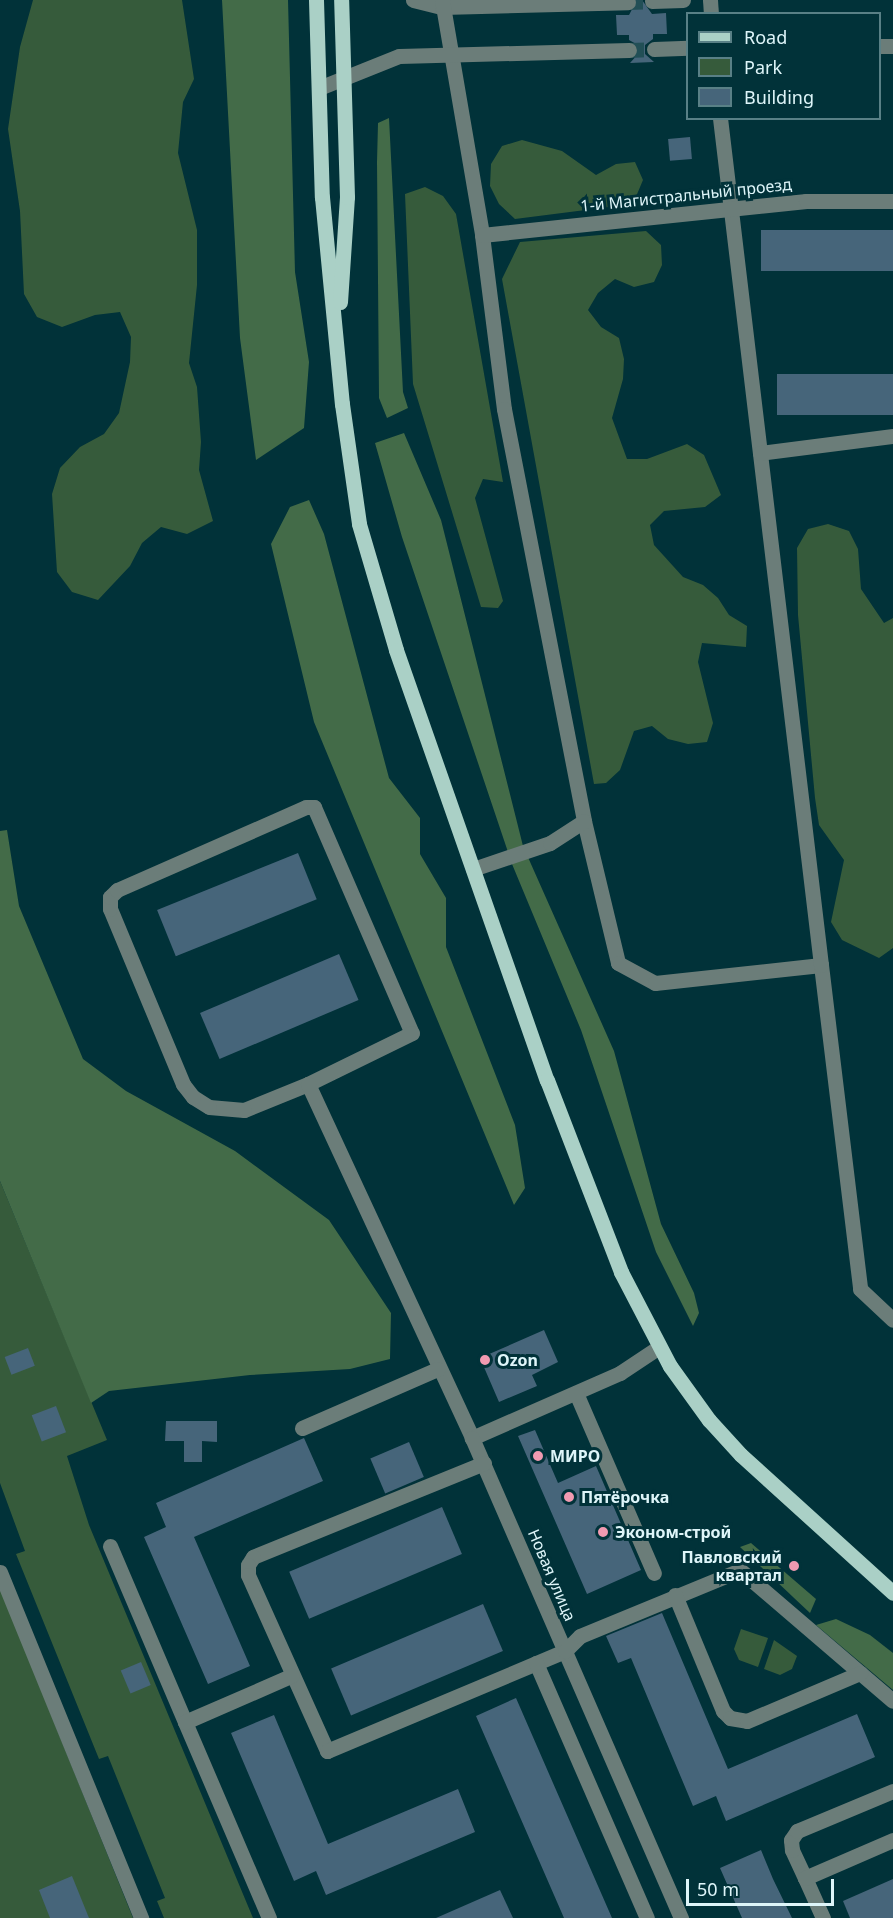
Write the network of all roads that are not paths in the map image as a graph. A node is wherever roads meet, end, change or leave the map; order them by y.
1 (316, 0) edge
2 (341, 0) edge
3 (413, 0) edge
4 (683, 0) edge
5 (652, 1) edge
6 (628, 2) dead end
7 (442, 4) edge
8 (686, 48) edge
9 (654, 49) tunnel mouth
10 (629, 50) tunnel mouth
11 (450, 55) junction
12 (342, 80) junction
13 (319, 88) junction
14 (720, 120) edge
15 (893, 201) edge
16 (731, 208) junction
17 (482, 235) junction
18 (338, 344) junction
19 (893, 436) edge
20 (760, 453) junction
21 (584, 821) junction
22 (473, 869) junction
23 (821, 965) junction
24 (308, 1084) junction
25 (893, 1320) edge
26 (659, 1347) junction
27 (438, 1369) junction
28 (576, 1392) junction
29 (302, 1428) dead end
30 (472, 1438) junction
31 (484, 1463) junction
32 (110, 1546) dead end
33 (0, 1572) edge
34 (654, 1573) dead end
35 (893, 1593) edge
36 (675, 1595) junction
37 (565, 1651) junction
38 (536, 1663) junction
39 (861, 1673) junction
40 (291, 1676) junction
41 (893, 1701) edge
42 (185, 1722) junction
43 (893, 1791) edge
44 (893, 1840) edge
45 (805, 1878) junction
46 (141, 1918) edge
47 (269, 1918) edge
48 (647, 1918) edge
49 (681, 1918) edge
50 (823, 1918) edge

1 - 13 main road
2 - 12 main road
3 - 7 street
4 - 5 street
6 - 7 street
7 - 11 street
8 - 9 street
10 - 11 street
11 - 12 street
11 - 17 street
12 - 13 street
12 - 18 main road
13 - 18 main road
14 - 16 street
15 - 16 street, 1-й Магистральный проезд
16 - 17 street, 1-й Магистральный проезд
16 - 20 street
17 - 21 street
18 - 22 main road
19 - 20 street
20 - 23 street
21 - 22 street
21 - 23 street
22 - 26 main road
23 - 25 street
24 - 24 street
24 - 27 street, Новая улица
26 - 28 street
26 - 35 main road
27 - 29 street
27 - 30 street, Новая улица
28 - 30 street
28 - 34 street
30 - 31 street, Новая улица
31 - 37 street, Новая улица
31 - 40 street
32 - 42 street
33 - 46 street
36 - 37 street
36 - 39 street
36 - 39 street
37 - 38 street
37 - 49 street, Новая улица
38 - 40 street
38 - 48 street
39 - 41 street
40 - 42 street
42 - 47 street
43 - 45 street
44 - 45 street
45 - 50 street

